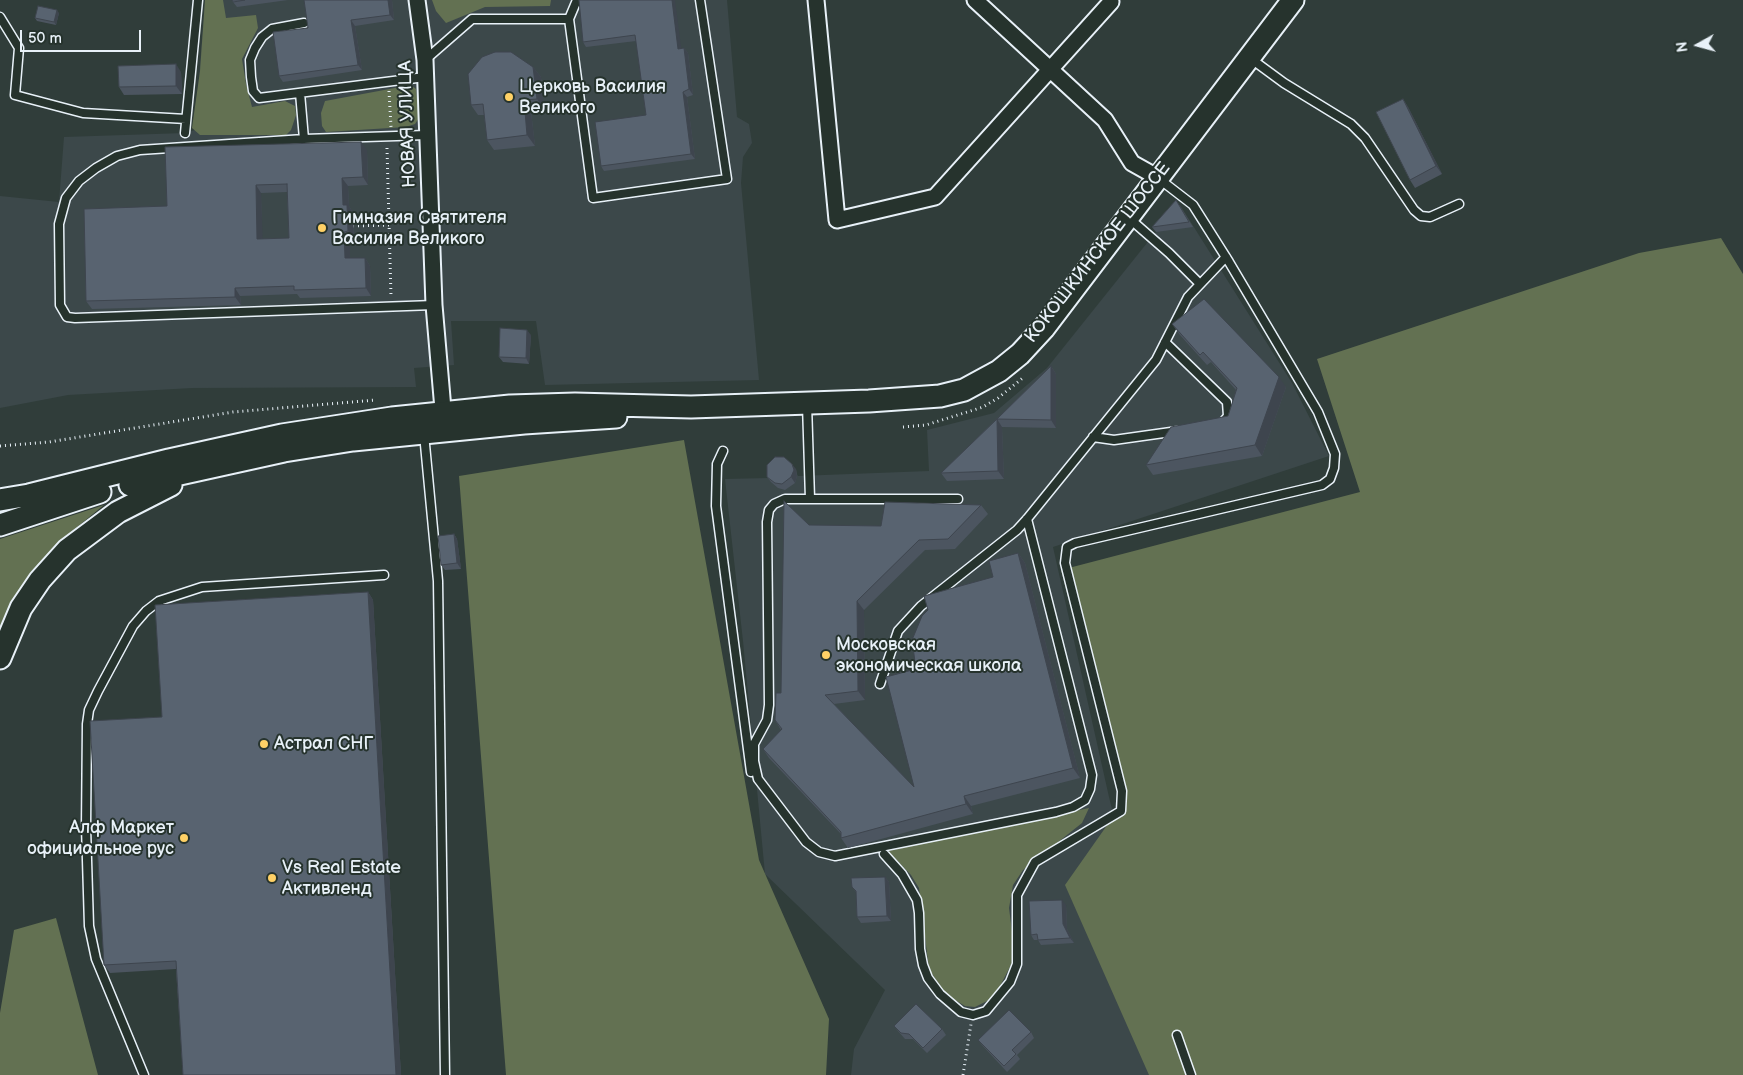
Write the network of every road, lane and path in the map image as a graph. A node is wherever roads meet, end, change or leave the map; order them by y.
1 (198, 0) edge
2 (417, 0) edge
3 (577, 0) edge
4 (700, 0) edge
5 (816, 0) edge
6 (975, 0) edge
7 (1293, 0) edge
8 (1111, 2) dead end
9 (0, 17) edge
10 (569, 19) junction
11 (304, 23) edge
12 (1250, 58) junction
13 (425, 60) junction
14 (1051, 70) junction
15 (425, 77) junction
16 (388, 81) junction
17 (300, 93) junction
18 (186, 119) junction
19 (185, 133) dead end
20 (389, 136) junction
21 (427, 136) junction
22 (304, 139) junction
23 (1157, 177) junction
24 (1459, 204) dead end
25 (1128, 217) junction
26 (389, 225) junction
27 (353, 226) dead end
28 (1226, 257) junction
29 (1200, 284) junction
30 (434, 305) junction
31 (391, 307) junction
32 (1165, 342) junction
33 (382, 400) dead end
34 (807, 404) junction
35 (438, 425) junction
36 (1214, 426) edge
37 (1187, 430) edge
38 (1093, 438) junction
39 (0, 446) edge
40 (723, 451) dead end
41 (258, 456) junction
42 (112, 476) junction
43 (810, 499) junction
44 (958, 499) dead end
45 (0, 500) edge
46 (0, 513) edge
47 (1027, 519) junction
48 (0, 525) edge
49 (384, 575) dead end
50 (0, 658) edge
51 (880, 684) dead end
52 (751, 772) dead end
53 (884, 854) dead end
54 (973, 1015) junction
55 (1178, 1035) dead end
56 (144, 1075) edge
57 (445, 1075) edge
58 (963, 1075) edge
59 (1191, 1075) edge

1 - 18 lane
2 - 13 street, НОВАЯ УЛИЦА
3 - 10 lane
4 - 10 lane
5 - 14 street
6 - 14 street
7 - 12 main road, КОКОШКИНСКОЕ ШОССЕ
8 - 14 street
9 - 18 lane
10 - 13 lane
11 - 17 lane
12 - 23 main road, КОКОШКИНСКОЕ ШОССЕ
12 - 24 lane
13 - 15 street, НОВАЯ УЛИЦА
14 - 23 street
15 - 16 lane
15 - 21 street, НОВАЯ УЛИЦА
16 - 17 lane
16 - 20 path
17 - 22 lane
18 - 19 lane
20 - 21 lane
20 - 22 lane
20 - 26 path
21 - 30 street, НОВАЯ УЛИЦА
22 - 31 lane
23 - 25 main road, КОКОШКИНСКОЕ ШОССЕ
23 - 28 lane
25 - 29 lane
25 - 34 main road, КОКОШКИНСКОЕ ШОССЕ
26 - 27 path
26 - 31 path
28 - 29 lane
28 - 54 lane
29 - 32 lane
30 - 31 lane
30 - 35 street, НОВАЯ УЛИЦА
32 - 36 lane
32 - 38 lane
33 - 39 path
34 - 35 main road, КОКОШКИНСКОЕ ШОССЕ
34 - 43 lane
35 - 41 main road
35 - 42 main road
35 - 57 lane
37 - 38 lane
38 - 47 lane
40 - 52 lane
41 - 48 main road
41 - 50 main road
42 - 45 main road
42 - 46 main road
43 - 44 lane
43 - 47 lane
47 - 51 lane
49 - 56 lane
53 - 54 lane
54 - 58 path
55 - 59 lane

